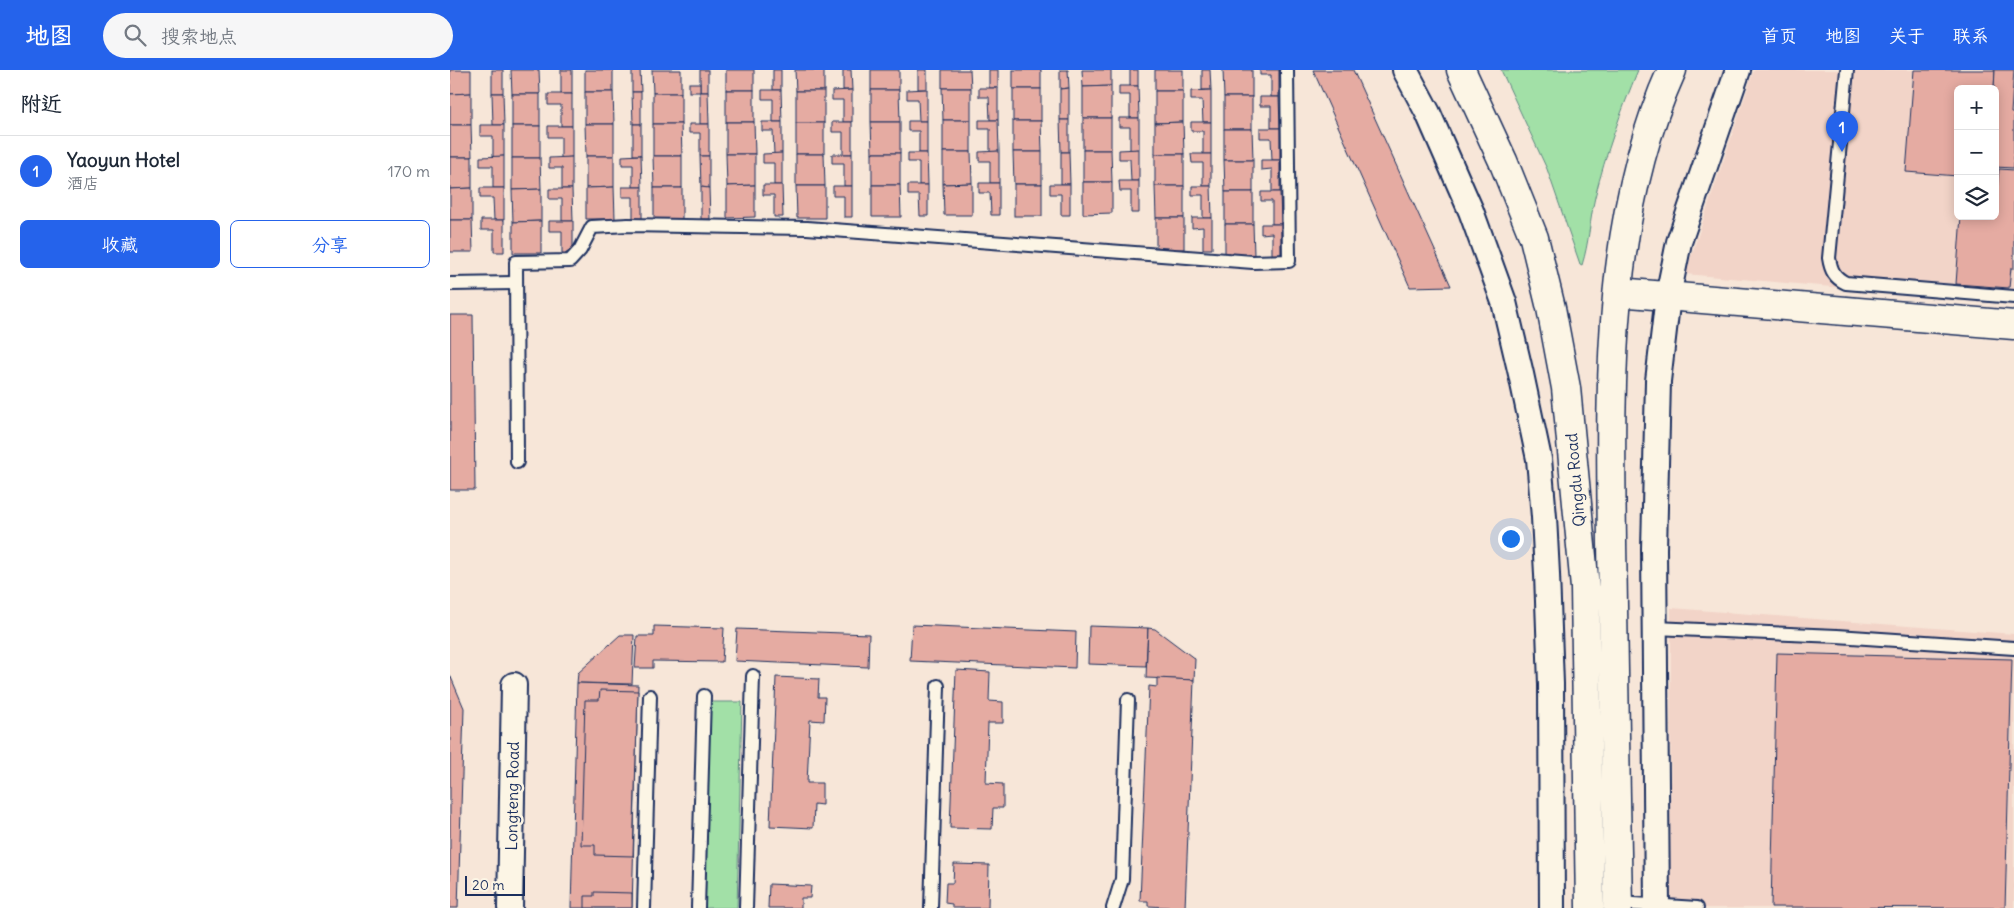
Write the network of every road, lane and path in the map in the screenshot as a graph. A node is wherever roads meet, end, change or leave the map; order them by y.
1 (1287, 70) edge
2 (1405, 70) edge
3 (1460, 70) edge
4 (1672, 70) edge
5 (1738, 70) edge
6 (1847, 70) edge
7 (515, 283) junction
8 (450, 284) edge
9 (1618, 292) junction
10 (1668, 296) junction
11 (2014, 297) edge
12 (2014, 325) edge
13 (517, 462) dead end
14 (1654, 628) junction
15 (2014, 648) edge
16 (753, 676) dead end
17 (514, 685) dead end
18 (938, 686) dead end
19 (650, 696) dead end
20 (704, 696) dead end
21 (1128, 700) dead end
22 (1618, 906) edge
23 (1657, 907) edge
24 (510, 908) edge
25 (644, 908) edge
26 (698, 908) edge
27 (746, 908) edge
28 (931, 908) edge
29 (1113, 908) edge
30 (1552, 908) edge
31 (1590, 908) edge
32 (1697, 908) edge

1 - 7 lane
2 - 30 street
3 - 31 main road, Qingdu Road
4 - 9 main road, Qingdu Road
5 - 10 street
6 - 11 lane
7 - 8 lane
7 - 13 lane
9 - 10 main road
9 - 22 main road, Qingdu Road
10 - 12 main road
10 - 14 street
14 - 15 lane
14 - 23 street
16 - 27 lane
17 - 24 street, Longteng Road
18 - 28 lane
19 - 25 lane
20 - 26 lane
21 - 29 lane
22 - 23 lane
23 - 32 lane

